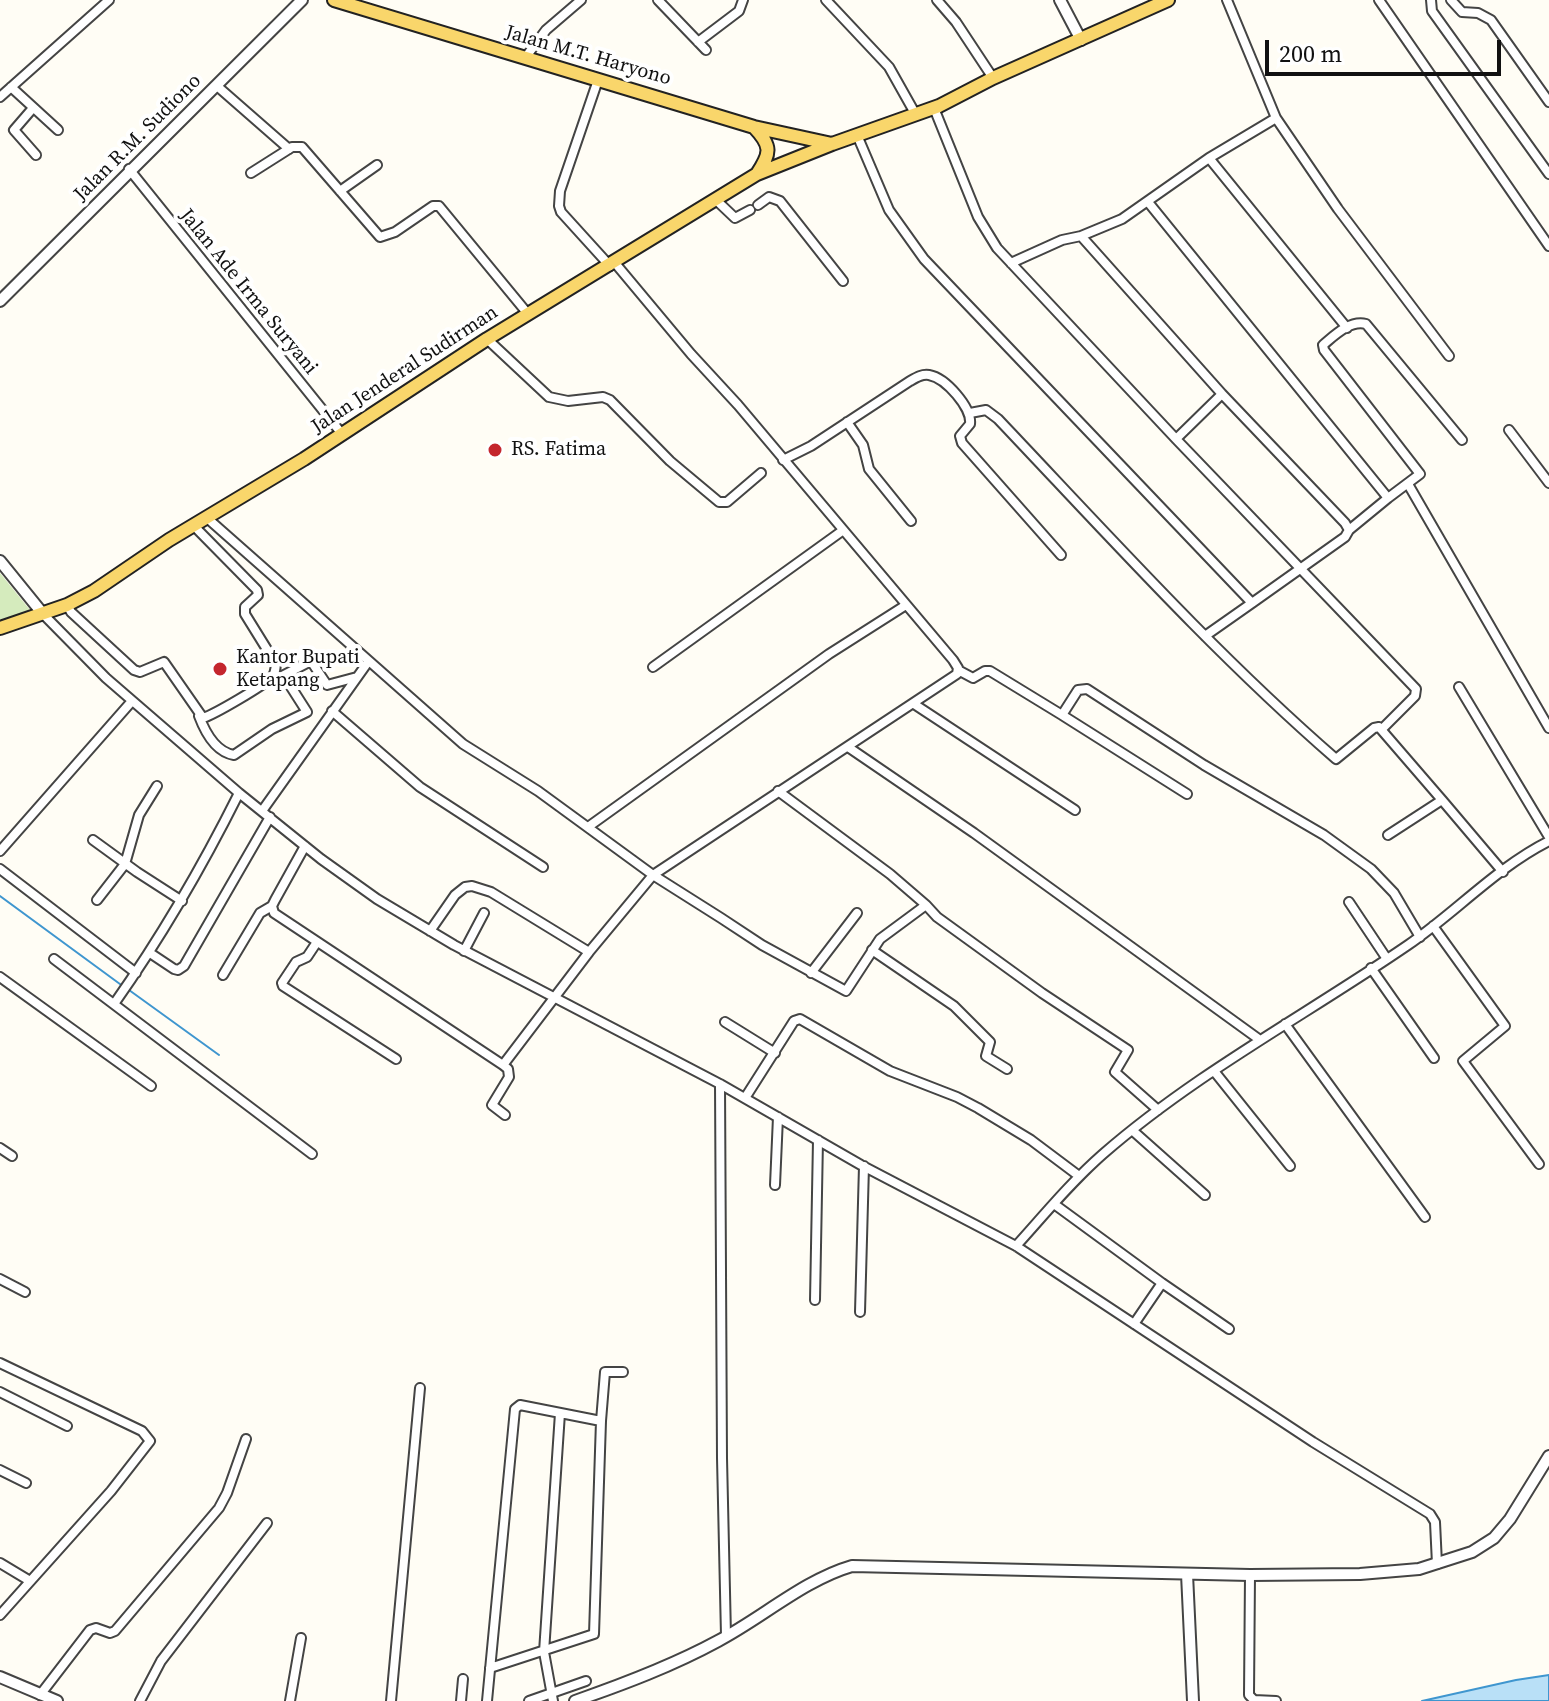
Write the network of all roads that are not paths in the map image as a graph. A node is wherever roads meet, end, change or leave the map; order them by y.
1 (109, 0) edge
2 (302, 0) edge
3 (334, 0) edge
4 (581, 0) edge
5 (658, 0) edge
6 (743, 0) edge
7 (826, 0) edge
8 (937, 0) edge
9 (1060, 0) edge
10 (1168, 0) edge
11 (1227, 0) edge
12 (1379, 0) edge
13 (1431, 0) edge
14 (1451, 0) edge
15 (1081, 40) junction
16 (698, 42) junction
17 (706, 50) dead end
18 (525, 58) junction
19 (993, 78) junction
20 (598, 80) junction
21 (217, 86) junction
22 (11, 87) junction
23 (0, 97) edge
24 (1549, 102) edge
25 (33, 108) junction
26 (934, 108) junction
27 (916, 115) junction
28 (1276, 118) junction
29 (754, 127) junction
30 (58, 130) dead end
31 (857, 135) junction
32 (832, 144) junction
33 (289, 149) junction
34 (36, 155) dead end
35 (1209, 158) junction
36 (377, 165) dead end
37 (129, 169) junction
38 (251, 173) dead end
39 (757, 174) junction
40 (1549, 174) edge
41 (340, 191) junction
42 (715, 199) junction
43 (1148, 202) junction
44 (1081, 236) junction
45 (1549, 246) edge
46 (1011, 263) junction
47 (613, 264) junction
48 (843, 281) dead end
49 (0, 301) edge
50 (528, 314) junction
51 (1347, 328) junction
52 (487, 339) junction
53 (1449, 356) dead end
54 (1222, 394) junction
55 (970, 413) junction
56 (847, 422) junction
57 (1509, 430) dead end
58 (342, 434) junction
59 (1176, 439) junction
60 (1462, 440) dead end
61 (783, 460) junction
62 (761, 473) dead end
63 (1549, 483) edge
64 (1408, 484) junction
65 (1388, 498) junction
66 (206, 516) junction
67 (911, 521) dead end
68 (193, 525) junction
69 (1349, 530) junction
70 (842, 531) junction
71 (1061, 555) dead end
72 (0, 561) edge
73 (1301, 568) junction
74 (1252, 603) junction
75 (67, 605) junction
76 (906, 605) junction
77 (43, 614) junction
78 (0, 628) edge
79 (1205, 636) junction
80 (368, 662) junction
81 (653, 667) dead end
82 (958, 670) junction
83 (273, 676) junction
84 (284, 676) junction
85 (357, 677) junction
86 (1459, 687) dead end
87 (132, 701) junction
88 (914, 704) junction
89 (332, 711) junction
90 (198, 715) junction
91 (1062, 715) junction
92 (1549, 728) edge
93 (1382, 729) junction
94 (848, 747) junction
95 (157, 786) dead end
96 (778, 791) junction
97 (239, 793) junction
98 (1187, 794) dead end
99 (1442, 800) junction
100 (1075, 810) dead end
101 (266, 814) junction
102 (588, 827) junction
103 (1388, 835) dead end
104 (1549, 839) edge
105 (93, 840) dead end
106 (305, 846) junction
107 (0, 851) edge
108 (125, 864) junction
109 (543, 867) dead end
110 (0, 869) edge
111 (1503, 872) junction
112 (653, 875) junction
113 (97, 900) dead end
114 (182, 901) junction
115 (1349, 902) dead end
116 (926, 905) junction
117 (272, 906) junction
118 (484, 913) dead end
119 (857, 913) dead end
120 (1433, 926) junction
121 (430, 931) junction
122 (1420, 937) junction
123 (317, 942) junction
124 (872, 950) junction
125 (464, 951) junction
126 (589, 952) junction
127 (150, 953) junction
128 (54, 959) dead end
129 (1387, 959) junction
130 (1371, 968) junction
131 (136, 973) junction
132 (811, 973) junction
133 (223, 975) dead end
134 (0, 977) edge
135 (556, 997) junction
136 (114, 1004) junction
137 (725, 1022) dead end
138 (1285, 1024) junction
139 (1260, 1040) junction
140 (775, 1053) junction
141 (1434, 1058) dead end
142 (396, 1059) dead end
143 (503, 1065) junction
144 (1007, 1069) dead end
145 (1214, 1071) junction
146 (720, 1084) junction
147 (151, 1086) dead end
148 (745, 1098) junction
149 (1158, 1110) junction
150 (505, 1115) dead end
151 (778, 1117) junction
152 (1132, 1130) junction
153 (818, 1140) junction
154 (0, 1148) edge
155 (312, 1154) dead end
156 (12, 1156) dead end
157 (1539, 1164) dead end
158 (864, 1166) junction
159 (1290, 1166) dead end
160 (1079, 1176) junction
161 (775, 1185) dead end
162 (1205, 1195) dead end
163 (1054, 1204) junction
164 (1425, 1217) dead end
165 (1016, 1246) junction
166 (0, 1279) edge
167 (1162, 1283) junction
168 (25, 1292) dead end
169 (815, 1300) dead end
170 (860, 1312) dead end
171 (1134, 1324) junction
172 (1229, 1329) dead end
173 (0, 1363) edge
174 (623, 1372) dead end
175 (420, 1388) dead end
176 (0, 1392) edge
177 (560, 1413) junction
178 (601, 1421) junction
179 (67, 1426) dead end
180 (246, 1439) dead end
181 (1549, 1456) edge
182 (0, 1470) edge
183 (26, 1483) dead end
184 (267, 1523) dead end
185 (0, 1563) edge
186 (1437, 1564) junction
187 (1187, 1574) junction
188 (1250, 1575) junction
189 (30, 1581) junction
190 (0, 1615) edge
191 (726, 1636) junction
192 (301, 1638) dead end
193 (544, 1652) junction
194 (490, 1668) junction
195 (0, 1677) edge
196 (463, 1679) dead end
197 (586, 1681) dead end
198 (40, 1695) junction
199 (552, 1697) edge
200 (57, 1701) edge
201 (140, 1701) edge
202 (290, 1701) edge
203 (391, 1701) edge
204 (461, 1701) edge
205 (487, 1701) edge
206 (529, 1701) edge
207 (575, 1701) edge
208 (1193, 1701) edge
209 (1276, 1701) edge

1 - 22 street
2 - 21 street, Jalan R.M. Sudiono
3 - 18 main road, Jalan M.T. Haryono
4 - 18 street
5 - 16 street
6 - 16 street
7 - 27 street
8 - 19 street
9 - 15 street
10 - 15 main road, Jalan Jenderal Sudirman
11 - 28 street
12 - 45 street
13 - 40 street
14 - 24 street
15 - 19 main road, Jalan Jenderal Sudirman
16 - 17 street
18 - 20 main road, Jalan M.T. Haryono
19 - 26 main road, Jalan Jenderal Sudirman
20 - 29 main road, Jalan M.T. Haryono
20 - 47 street
21 - 33 street
21 - 37 street, Jalan R.M. Sudiono
22 - 23 street
22 - 25 street
25 - 30 street
25 - 34 street
26 - 27 main road, Jalan Jenderal Sudirman
26 - 46 street
27 - 31 main road, Jalan Jenderal Sudirman
28 - 35 street
28 - 53 street
29 - 32 main road, Jalan M.T. Haryono
29 - 39 main road
31 - 32 main road, Jalan Jenderal Sudirman
31 - 74 street
32 - 39 main road, Jalan Jenderal Sudirman
33 - 38 street
33 - 41 street
35 - 43 street
35 - 51 street
36 - 41 street
37 - 49 street, Jalan R.M. Sudiono
37 - 58 street, Jalan Ade Irma Suryani
39 - 42 main road, Jalan Jenderal Sudirman
41 - 50 street
42 - 47 main road, Jalan Jenderal Sudirman
42 - 48 street
43 - 44 street
43 - 65 street
44 - 46 street
44 - 54 street
46 - 59 street
47 - 50 main road, Jalan Jenderal Sudirman
47 - 61 street
50 - 52 main road, Jalan Jenderal Sudirman
51 - 60 street
51 - 64 street
52 - 58 main road, Jalan Jenderal Sudirman
52 - 62 street
54 - 59 street
54 - 69 street
55 - 56 street
55 - 71 street
55 - 79 street
56 - 61 street
56 - 67 street
57 - 63 street
58 - 66 main road, Jalan Jenderal Sudirman
59 - 73 street
61 - 70 street
64 - 65 street
64 - 92 street
65 - 69 street
66 - 68 main road, Jalan Jenderal Sudirman
66 - 80 street
68 - 75 main road, Jalan Jenderal Sudirman
68 - 83 street
69 - 73 street
70 - 76 street
70 - 81 street
72 - 77 street
73 - 74 street
73 - 93 street
74 - 79 street
75 - 77 main road, Jalan Jenderal Sudirman
75 - 90 street
76 - 82 street
76 - 102 street
77 - 78 main road, Jalan Jenderal Sudirman
77 - 87 street
79 - 93 street
80 - 85 street
80 - 102 street
82 - 88 street
82 - 91 street
83 - 84 street
83 - 90 street
84 - 85 street
84 - 90 street
85 - 89 street
86 - 104 street
87 - 97 street
87 - 107 street
88 - 94 street
88 - 100 street
89 - 101 street
89 - 109 street
91 - 98 street
91 - 122 street
93 - 99 street
94 - 96 street
94 - 139 street
95 - 108 street
96 - 112 street
96 - 116 street
97 - 101 street
97 - 114 street
99 - 103 street
99 - 111 street
101 - 106 street
101 - 127 street
102 - 112 street
104 - 111 street
105 - 108 street
106 - 117 street
106 - 121 street
108 - 113 street
108 - 114 street
110 - 131 street
111 - 120 street
112 - 126 street
112 - 132 street
114 - 127 street
115 - 129 street
116 - 124 street
116 - 149 street
117 - 123 street
117 - 133 street
118 - 125 street
119 - 132 street
120 - 122 street
120 - 157 street
121 - 125 street
121 - 126 street
122 - 129 street
123 - 142 street
123 - 143 street
124 - 132 street
124 - 144 street
125 - 135 street
126 - 135 street
127 - 131 street
128 - 136 street
129 - 130 street
130 - 138 street
130 - 141 street
131 - 136 street
134 - 147 street
135 - 143 street
135 - 146 street
136 - 155 street
137 - 140 street
138 - 139 street
138 - 164 street
139 - 145 street
140 - 148 street
140 - 160 street
143 - 150 street
145 - 149 street
145 - 159 street
146 - 148 street
146 - 191 street
148 - 151 street
149 - 152 street
151 - 153 street
151 - 161 street
152 - 160 street
152 - 162 street
153 - 158 street
153 - 169 street
154 - 156 street
158 - 165 street
158 - 170 street
160 - 163 street
163 - 165 street
163 - 167 street
165 - 171 street
166 - 168 street
167 - 171 street
167 - 172 street
171 - 186 street
173 - 189 street
174 - 178 street
175 - 203 street
176 - 179 street
177 - 178 street
177 - 193 street
177 - 194 street
178 - 193 street
180 - 198 street
181 - 186 street
182 - 183 street
184 - 201 street
185 - 189 street
186 - 188 street
187 - 188 street
187 - 191 street
187 - 208 street
188 - 209 street
189 - 190 street
191 - 207 street
192 - 202 street
193 - 194 street
193 - 199 street
194 - 205 street
195 - 198 street
196 - 204 street
197 - 199 street
198 - 200 street
199 - 206 street

